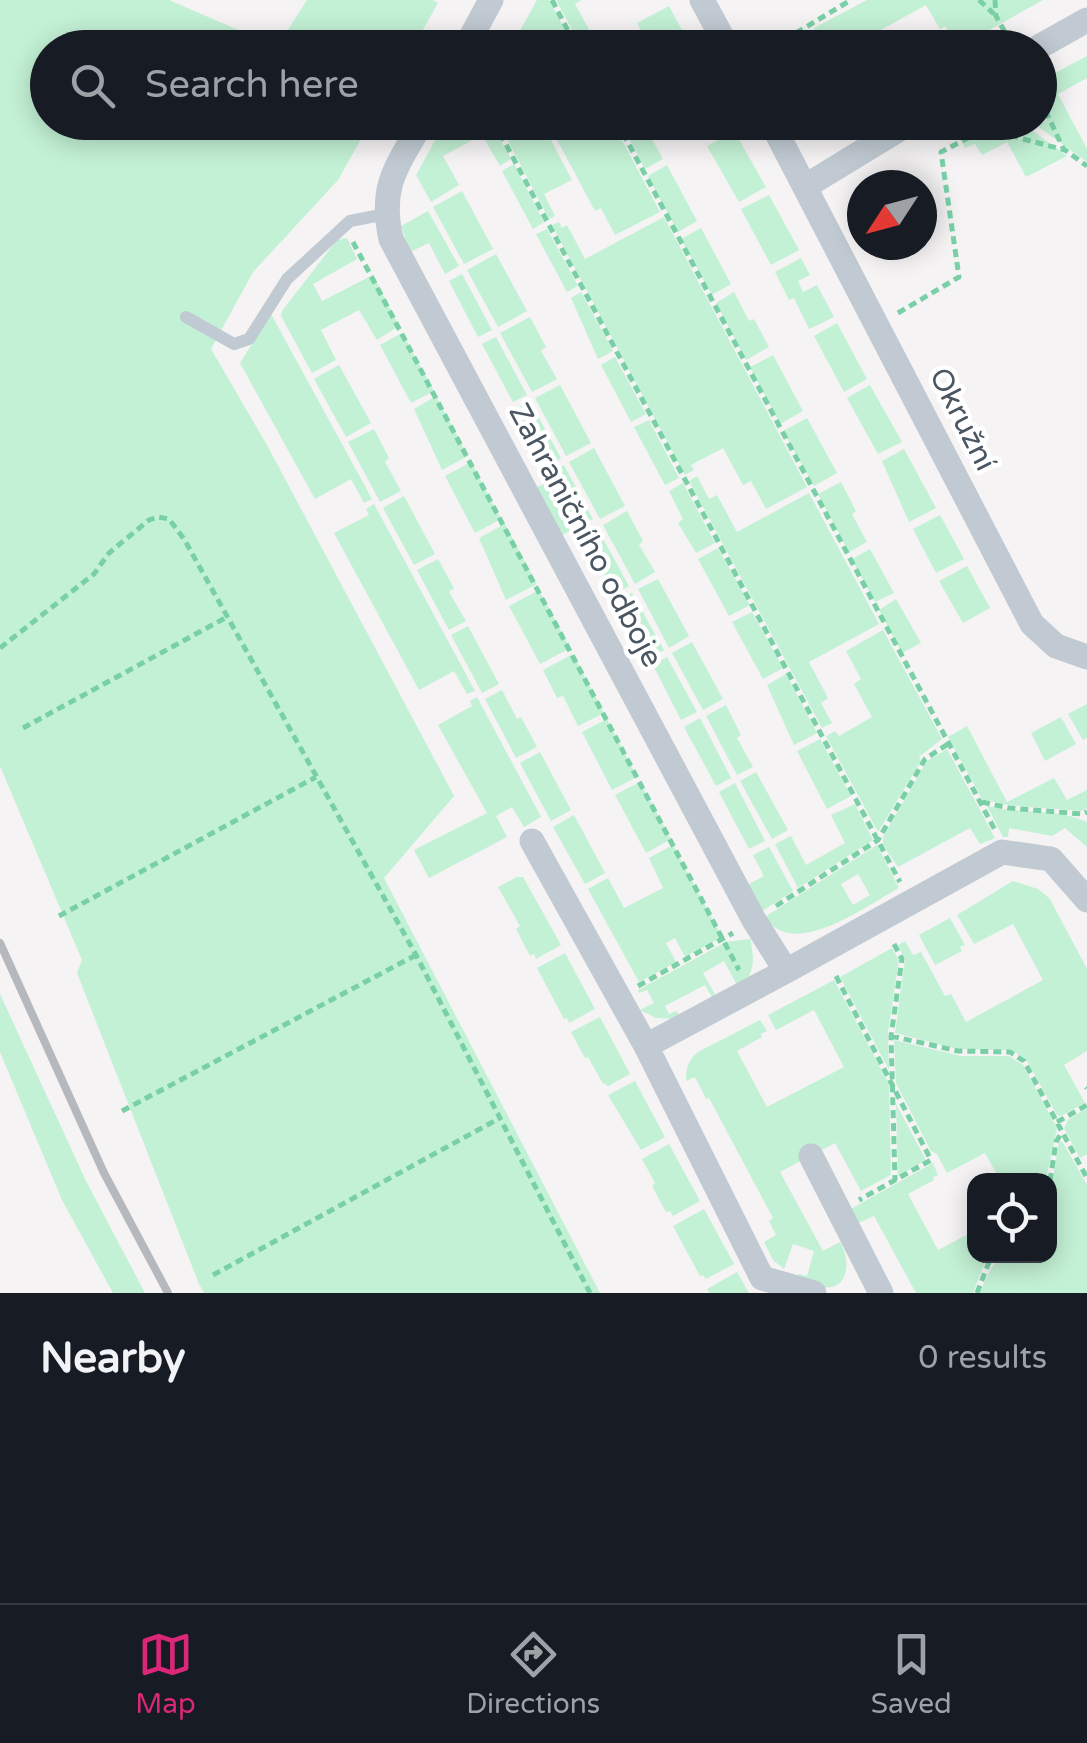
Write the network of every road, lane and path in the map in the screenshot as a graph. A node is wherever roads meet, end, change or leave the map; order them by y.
1 (491, 0) edge
2 (552, 0) edge
3 (702, 0) edge
4 (852, 0) edge
5 (980, 0) edge
6 (994, 0) edge
7 (996, 16) junction
8 (1087, 20) edge
9 (474, 30) edge
10 (568, 30) edge
11 (718, 30) edge
12 (801, 30) edge
13 (1004, 30) edge
14 (1057, 37) edge
15 (1057, 135) edge
16 (412, 140) edge
17 (504, 140) edge
18 (627, 140) edge
19 (781, 140) edge
20 (881, 140) edge
21 (963, 140) edge
22 (1026, 140) edge
23 (1064, 150) junction
24 (1087, 166) edge
25 (806, 186) junction
26 (386, 214) junction
27 (344, 226) junction
28 (186, 317) dead end
29 (878, 324) junction
30 (226, 617) junction
31 (0, 648) edge
32 (1087, 657) edge
33 (23, 728) dead end
34 (948, 744) junction
35 (316, 777) junction
36 (982, 802) junction
37 (1085, 814) edge
38 (878, 840) junction
39 (532, 841) dead end
40 (1002, 852) junction
41 (1087, 900) edge
42 (911, 902) junction
43 (59, 916) dead end
44 (754, 920) junction
45 (722, 940) junction
46 (894, 944) dead end
47 (416, 955) junction
48 (786, 971) junction
49 (836, 976) dead end
50 (751, 990) junction
51 (618, 996) junction
52 (891, 1036) junction
53 (646, 1046) junction
54 (893, 1086) junction
55 (1087, 1105) edge
56 (122, 1111) dead end
57 (498, 1119) junction
58 (1057, 1122) junction
59 (1062, 1132) junction
60 (811, 1156) dead end
61 (1051, 1173) edge
62 (1087, 1178) edge
63 (895, 1180) junction
64 (839, 1211) junction
65 (988, 1263) edge
66 (213, 1275) dead end
67 (588, 1292) edge
68 (814, 1293) edge
69 (882, 1293) edge
70 (977, 1293) edge

1 - 9 street
2 - 10 path
3 - 11 street
4 - 12 path
5 - 7 path
6 - 7 path
7 - 13 path
8 - 14 street
15 - 23 path
16 - 26 street
17 - 38 path
18 - 34 path
19 - 25 street, Okružní
20 - 25 street
21 - 29 path
22 - 23 path
23 - 24 path
25 - 29 street, Okružní
26 - 27 lane
26 - 44 street, Zahraničního odboje
27 - 28 lane
27 - 45 path
29 - 32 street, Okružní
30 - 31 path
30 - 33 path
30 - 35 path
34 - 36 path
34 - 38 path
35 - 43 path
35 - 47 path
36 - 37 path
36 - 40 path
38 - 42 path
38 - 44 path
39 - 51 street
40 - 41 street
40 - 42 street
42 - 48 street
44 - 45 path
44 - 48 street, Zahraničního odboje
45 - 50 path
45 - 51 path
46 - 52 path
47 - 56 path
47 - 57 path
48 - 50 street
49 - 54 path
50 - 53 street
51 - 53 street
52 - 54 path
52 - 58 path
53 - 68 street
54 - 63 path
54 - 63 path
55 - 58 path
57 - 66 path
57 - 67 path
58 - 59 path
59 - 61 path
59 - 62 path
60 - 64 street
63 - 64 path
64 - 69 street
65 - 70 path

